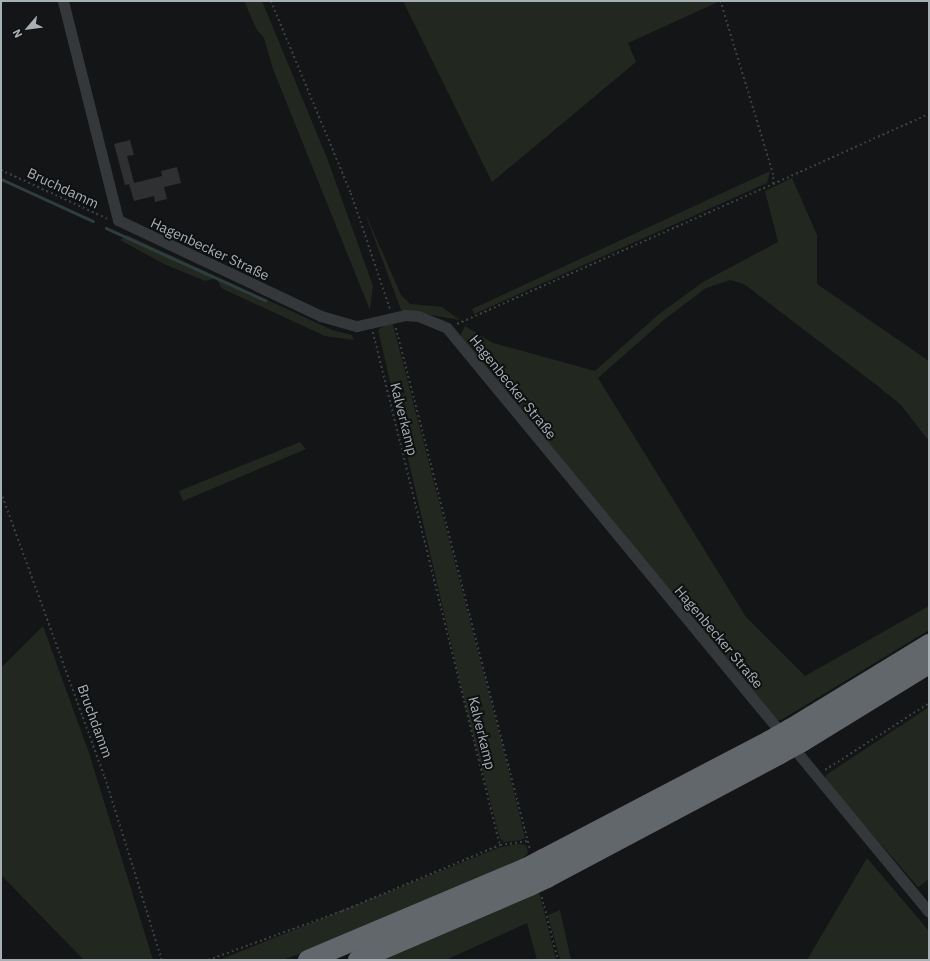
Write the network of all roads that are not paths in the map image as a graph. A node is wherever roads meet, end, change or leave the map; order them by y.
1 (63, 1) edge
2 (929, 644) edge
3 (929, 664) edge
4 (796, 735) junction
5 (536, 873) junction
6 (929, 912) edge
7 (308, 960) edge
8 (358, 960) edge

1 - 6 street, Hagenbecker Straße
2 - 4 highway
3 - 4 highway
4 - 5 highway, bridge
5 - 7 highway
5 - 8 highway

